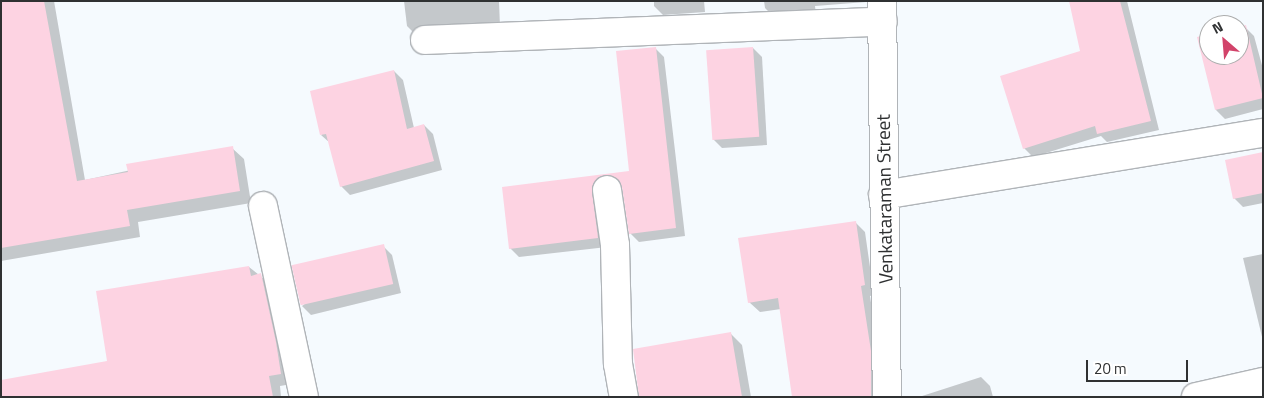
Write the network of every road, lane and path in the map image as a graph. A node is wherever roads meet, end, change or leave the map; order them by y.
1 (882, 11) edge
2 (426, 40) dead end
3 (1263, 133) edge
4 (607, 190) dead end
5 (883, 195) junction
6 (263, 206) dead end
7 (1263, 382) edge
8 (304, 397) edge
9 (624, 397) edge
10 (887, 397) edge
11 (1196, 397) edge

1 - 2 street
1 - 5 street, Venkataraman Street
3 - 5 street
4 - 9 street
5 - 10 street, Venkataraman Street
6 - 8 street
7 - 11 street

